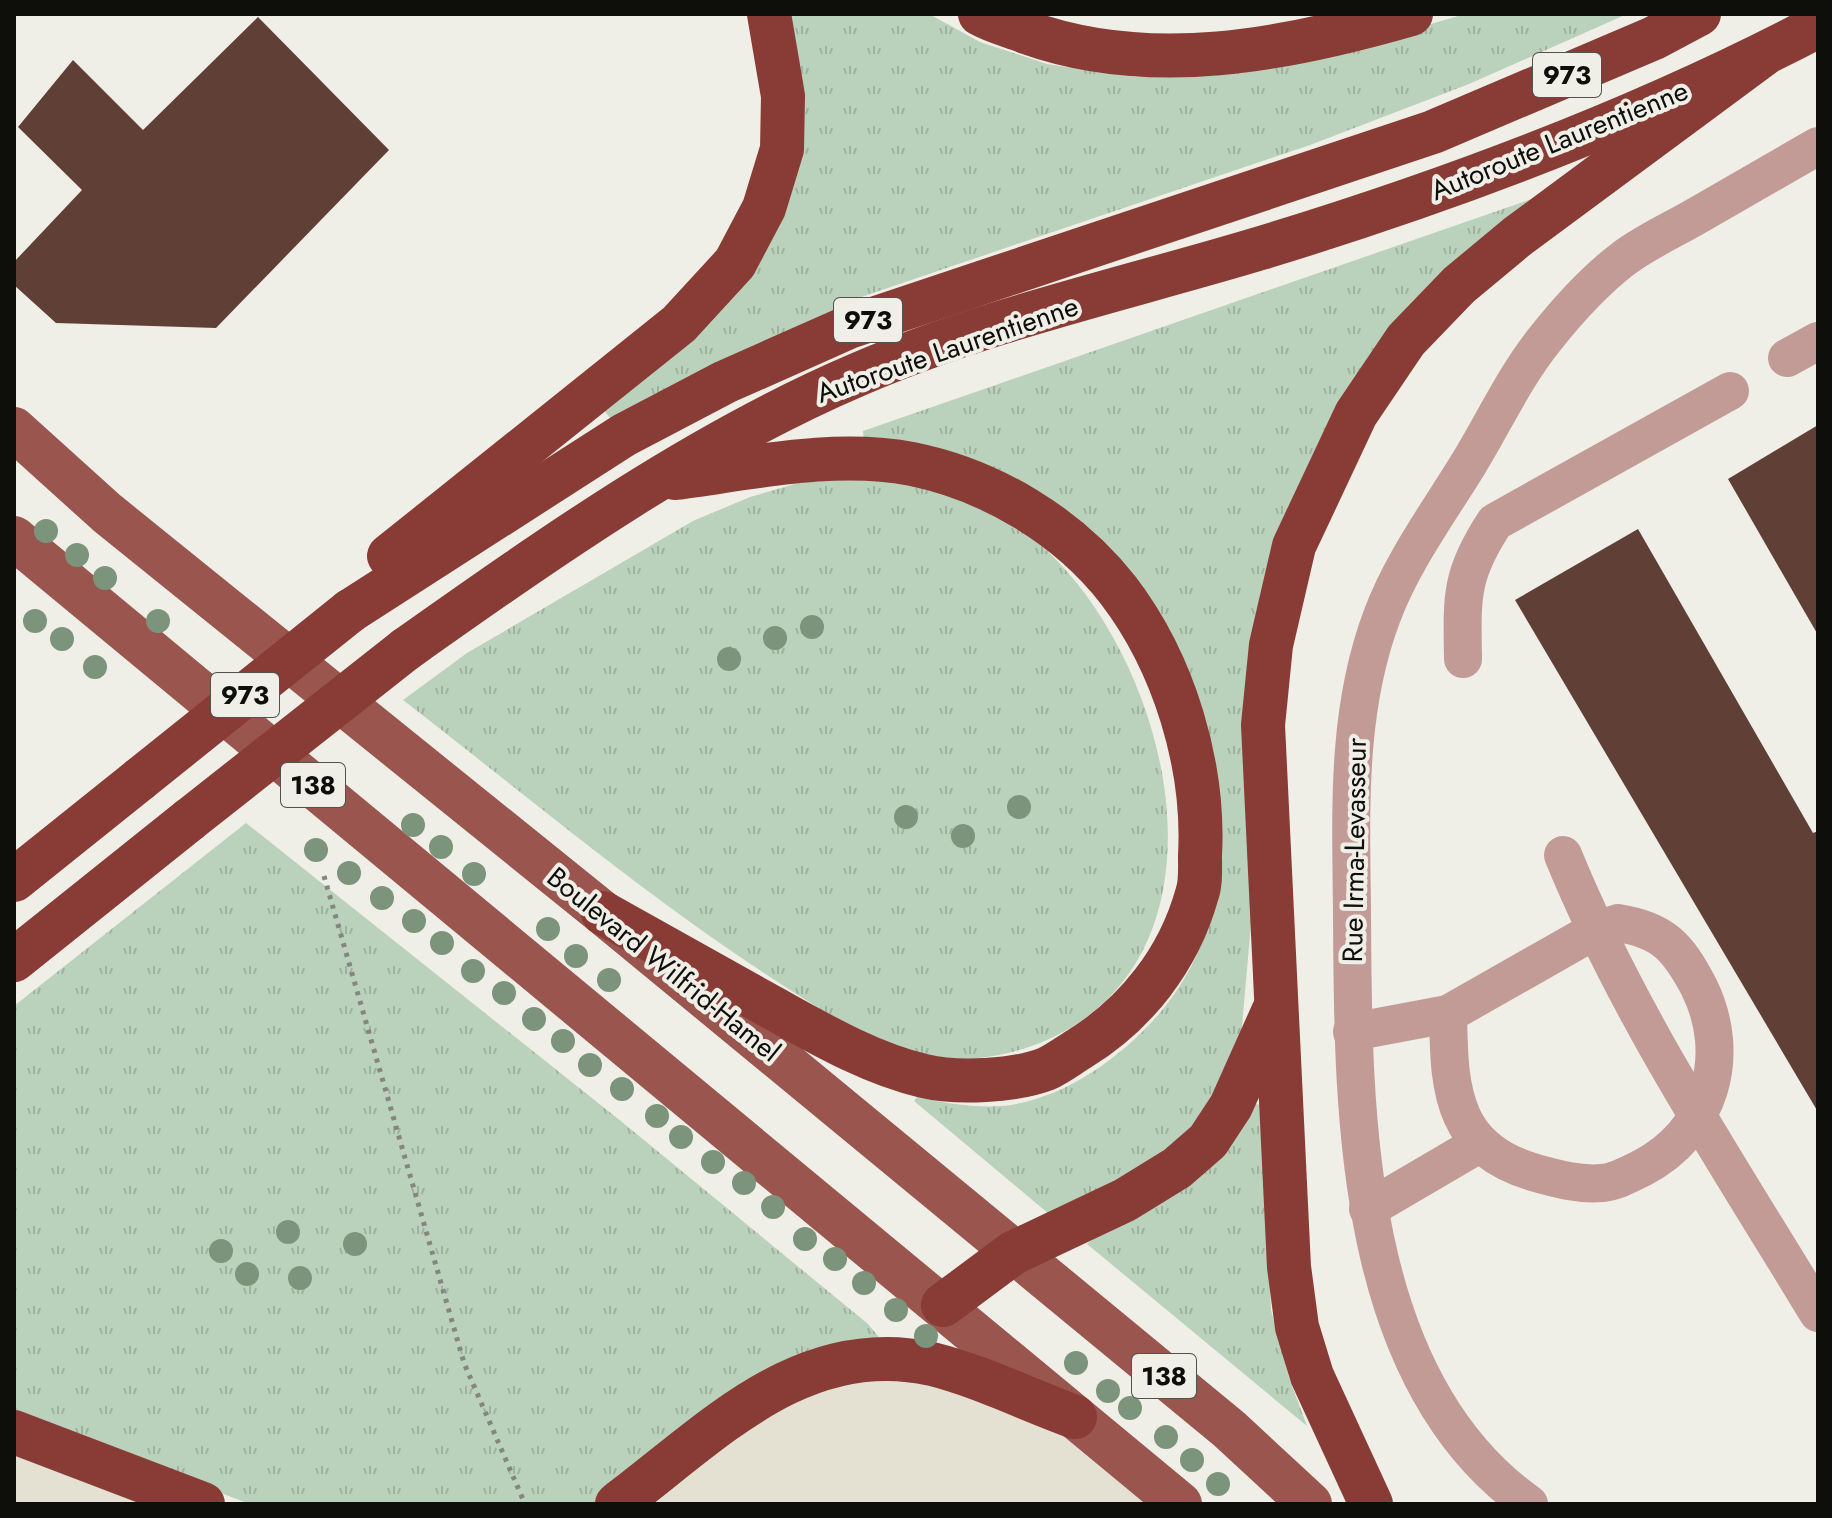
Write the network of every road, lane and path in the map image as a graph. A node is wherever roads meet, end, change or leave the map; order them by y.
1 (769, 14) edge
2 (980, 14) edge
3 (1411, 14) edge
4 (1699, 14) edge
5 (1818, 26) edge
6 (1764, 54) junction
7 (1818, 146) edge
8 (1730, 391) dead end
9 (14, 429) edge
10 (661, 480) junction
11 (14, 538) edge
12 (350, 611) junction
13 (1463, 659) dead end
14 (1563, 855) dead end
15 (324, 876) dead end
16 (14, 880) edge
17 (603, 913) junction
18 (1594, 931) junction
19 (14, 960) edge
20 (1277, 1002) junction
21 (1448, 1014) junction
22 (1352, 1032) junction
23 (1699, 1118) junction
24 (1479, 1144) junction
25 (1368, 1209) junction
26 (1013, 1253) junction
27 (943, 1305) junction
28 (1818, 1313) edge
29 (1075, 1417) junction
30 (14, 1432) edge
31 (203, 1504) edge
32 (525, 1504) edge
33 (617, 1504) edge
34 (1180, 1504) edge
35 (1310, 1504) edge
36 (1371, 1504) edge
37 (1529, 1504) edge

1 - 12 highway
2 - 3 highway
4 - 12 highway, Autoroute Laurentienne / 973
5 - 6 highway, Autoroute Laurentienne / 973
6 - 10 highway, Autoroute Laurentienne / 973
6 - 20 highway
7 - 22 street, Rue Irma-Levasseur
8 - 13 street
9 - 17 main road, Boulevard Wilfrid-Hamel / 138
10 - 17 highway
10 - 19 highway, Autoroute Laurentienne / 973, bridge
11 - 27 main road, 138
12 - 16 highway, Autoroute Laurentienne / 973, bridge
14 - 18 street
15 - 32 path
17 - 26 main road, Boulevard Wilfrid-Hamel / 138
18 - 21 street
18 - 23 street
18 - 23 street
20 - 26 highway
20 - 36 highway
21 - 22 street
21 - 24 street
22 - 25 street, Rue Irma-Levasseur
23 - 24 street
23 - 28 street
24 - 25 street
25 - 37 street, Rue Irma-Levasseur
26 - 27 highway
26 - 35 main road, Boulevard Wilfrid-Hamel / 138
27 - 29 main road, 138
29 - 33 highway
29 - 34 main road, 138
30 - 31 highway

